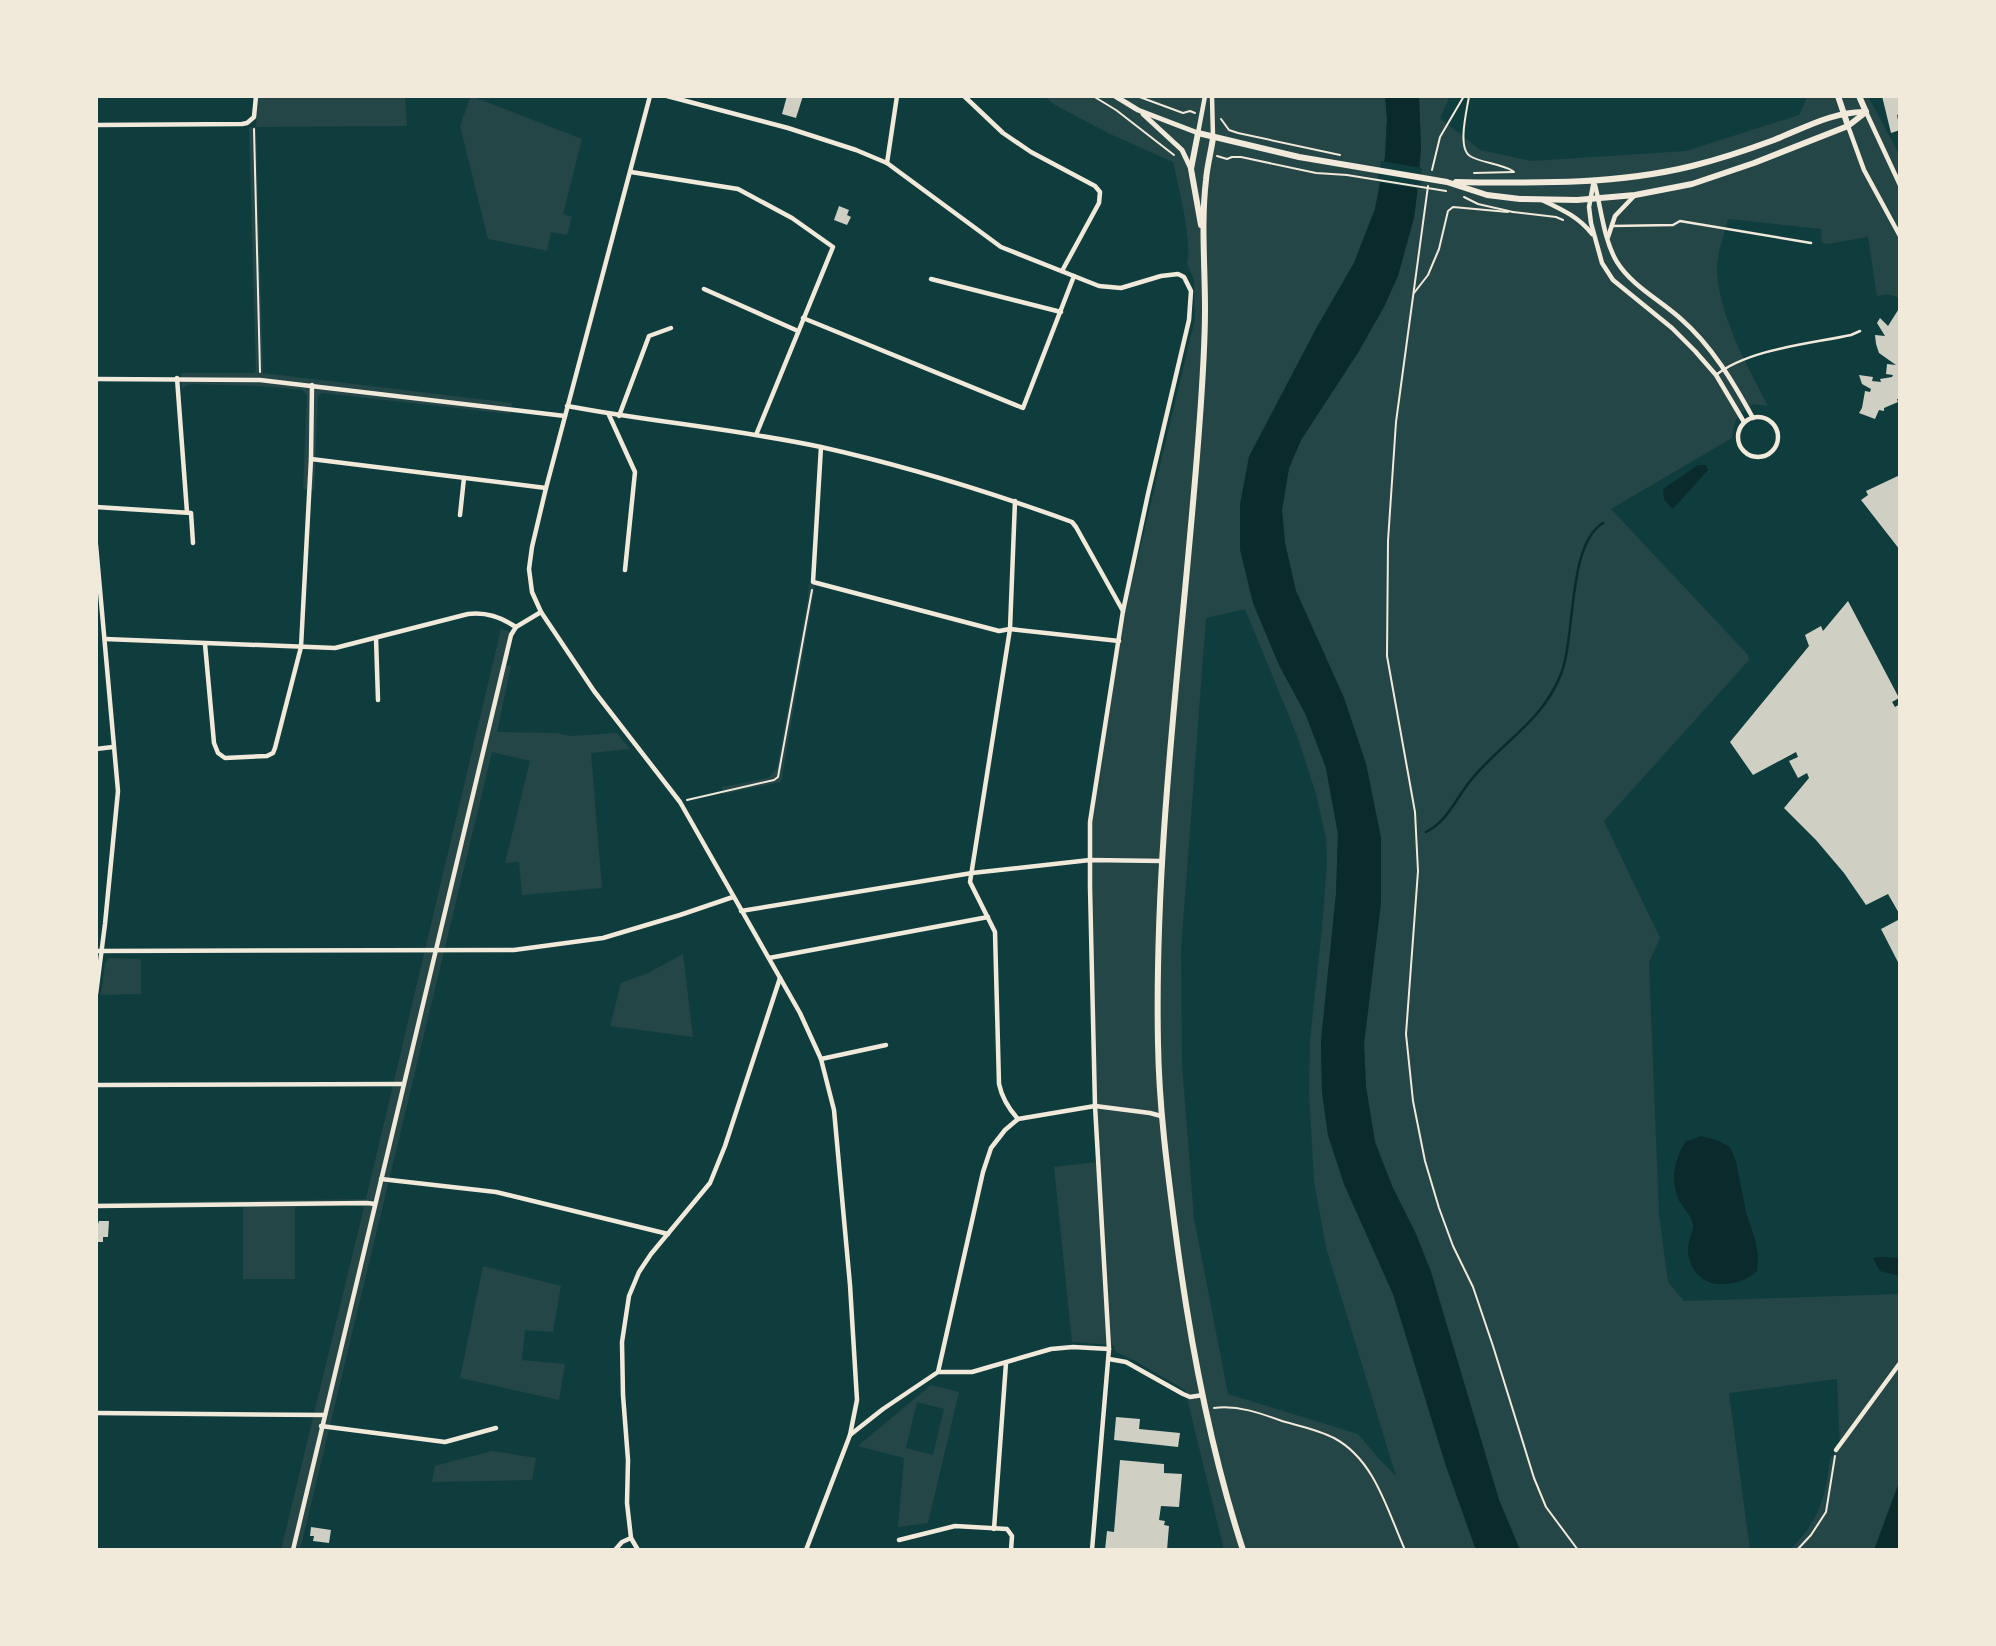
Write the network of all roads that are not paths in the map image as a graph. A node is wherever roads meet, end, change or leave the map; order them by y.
1 (256, 96) edge
2 (650, 96) edge
3 (667, 96) edge
4 (897, 96) edge
5 (964, 96) edge
6 (1115, 96) edge
7 (1205, 96) edge
8 (1212, 96) edge
9 (1838, 96) edge
10 (1859, 96) edge
11 (1138, 110) junction
12 (1866, 112) junction
13 (1843, 113) junction
14 (96, 125) edge
15 (1848, 126) junction
16 (1198, 133) junction
17 (1213, 138) junction
18 (887, 163) junction
19 (1191, 169) junction
20 (631, 172) junction
21 (1594, 180) junction
22 (1447, 182) junction
23 (1900, 184) edge
24 (1635, 195) junction
25 (1590, 199) junction
26 (1598, 199) junction
27 (1541, 200) junction
28 (1611, 226) junction
29 (1900, 236) edge
30 (1204, 237) junction
31 (1594, 237) junction
32 (1608, 237) junction
33 (1811, 243) dead end
34 (1062, 271) junction
35 (1074, 276) junction
36 (931, 279) dead end
37 (704, 289) dead end
38 (1061, 312) junction
39 (803, 318) junction
40 (671, 328) dead end
41 (797, 331) junction
42 (1860, 331) dead end
43 (1724, 369) junction
44 (1716, 376) junction
45 (177, 378) junction
46 (96, 379) edge
47 (312, 385) junction
48 (567, 406) junction
49 (609, 414) junction
50 (565, 416) junction
51 (619, 416) junction
52 (1753, 418) junction
53 (1744, 422) junction
54 (756, 435) junction
55 (821, 447) junction
56 (310, 459) junction
57 (464, 478) junction
58 (545, 488) junction
59 (1015, 501) junction
60 (96, 507) edge
61 (187, 512) junction
62 (460, 515) dead end
63 (194, 543) dead end
64 (96, 545) edge
65 (97, 561) edge
66 (625, 570) dead end
67 (1123, 611) junction
68 (541, 612) junction
69 (516, 627) junction
70 (1010, 629) junction
71 (376, 638) junction
72 (104, 639) junction
73 (1119, 641) junction
74 (205, 644) junction
75 (301, 648) junction
76 (378, 699) dead end
77 (113, 747) junction
78 (96, 749) edge
79 (1090, 860) junction
80 (1163, 861) junction
81 (972, 873) junction
82 (733, 897) junction
83 (741, 911) junction
84 (988, 917) junction
85 (434, 950) junction
86 (99, 951) edge
87 (769, 958) junction
88 (780, 978) junction
89 (96, 994) edge
90 (886, 1045) dead end
91 (821, 1059) junction
92 (404, 1084) junction
93 (96, 1085) edge
94 (1095, 1106) junction
95 (1161, 1116) junction
96 (1018, 1119) junction
97 (381, 1179) junction
98 (374, 1204) junction
99 (96, 1206) edge
100 (668, 1234) junction
101 (1109, 1349) junction
102 (1109, 1359) junction
103 (1006, 1363) junction
104 (1900, 1363) edge
105 (938, 1372) junction
106 (1203, 1395) junction
107 (96, 1413) edge
108 (325, 1415) junction
109 (321, 1426) junction
110 (496, 1428) dead end
111 (850, 1435) junction
112 (1836, 1450) road end
113 (994, 1529) junction
114 (631, 1538) junction
115 (899, 1540) dead end
116 (293, 1550) edge
117 (615, 1550) edge
118 (638, 1550) edge
119 (806, 1550) edge
120 (1011, 1550) edge
121 (1092, 1550) edge
122 (1243, 1550) edge

1 - 14 street
2 - 20 street
3 - 18 street
4 - 18 street
5 - 34 street
6 - 11 street
7 - 16 street
8 - 17 street
9 - 13 main road
10 - 12 main road
11 - 16 street
11 - 19 street
12 - 13 main road
12 - 15 main road
12 - 23 street
13 - 15 main road
13 - 21 main road
15 - 24 main road
15 - 29 street
16 - 17 main road
16 - 19 main road
17 - 22 main road
17 - 30 main road
18 - 34 street
19 - 30 main road
20 - 39 street
20 - 48 street
21 - 22 main road
21 - 25 street
21 - 26 street
22 - 27 main road
24 - 26 main road
24 - 28 street
25 - 26 main road
25 - 27 main road
25 - 31 street
26 - 32 street
27 - 31 street
28 - 32 street
28 - 33 lane
30 - 80 main road
31 - 44 street
32 - 43 street
34 - 35 street
35 - 38 street
35 - 67 street
36 - 38 street
37 - 41 street
38 - 39 street
39 - 41 street
40 - 51 street
41 - 54 street
42 - 43 lane
43 - 44 lane
43 - 52 street
44 - 53 street
45 - 46 street
45 - 47 street
45 - 61 street
47 - 50 street
47 - 56 street
48 - 49 street
48 - 50 street
49 - 51 street
49 - 66 street
50 - 58 street
51 - 54 street
52 - 53 street
52 - 53 street
54 - 55 street
55 - 59 street
55 - 70 street
56 - 57 street
56 - 75 street
57 - 58 street
57 - 62 street
58 - 68 street
59 - 67 street
59 - 70 street
60 - 61 street
61 - 63 street
64 - 65 street
65 - 72 street
67 - 73 street
68 - 69 street
68 - 82 street
69 - 71 street
69 - 85 street
70 - 73 street
70 - 81 street
71 - 75 street
71 - 76 street
72 - 74 street
72 - 77 street
73 - 79 street
74 - 75 street
74 - 75 street
77 - 78 street
77 - 86 street
79 - 80 street
79 - 81 street
79 - 94 street
80 - 95 main road
81 - 83 street
81 - 84 street
82 - 83 street
82 - 85 street
83 - 87 street
84 - 87 street
84 - 96 street
85 - 86 street
85 - 92 street
86 - 89 street
87 - 88 street
88 - 91 street
88 - 100 street
90 - 91 street
91 - 111 street
92 - 93 street
92 - 97 street
94 - 95 street
94 - 96 street
94 - 101 street
95 - 106 main road
96 - 105 street
97 - 98 street
97 - 100 street
98 - 99 street
98 - 108 street
100 - 114 street
101 - 102 street
101 - 103 street
102 - 106 street
102 - 121 street
103 - 105 street
103 - 113 street
104 - 112 street
105 - 111 street
106 - 122 main road
107 - 108 street
108 - 109 street
109 - 110 street
109 - 116 street
111 - 119 street
113 - 115 street
113 - 120 street
114 - 117 street
114 - 118 street

